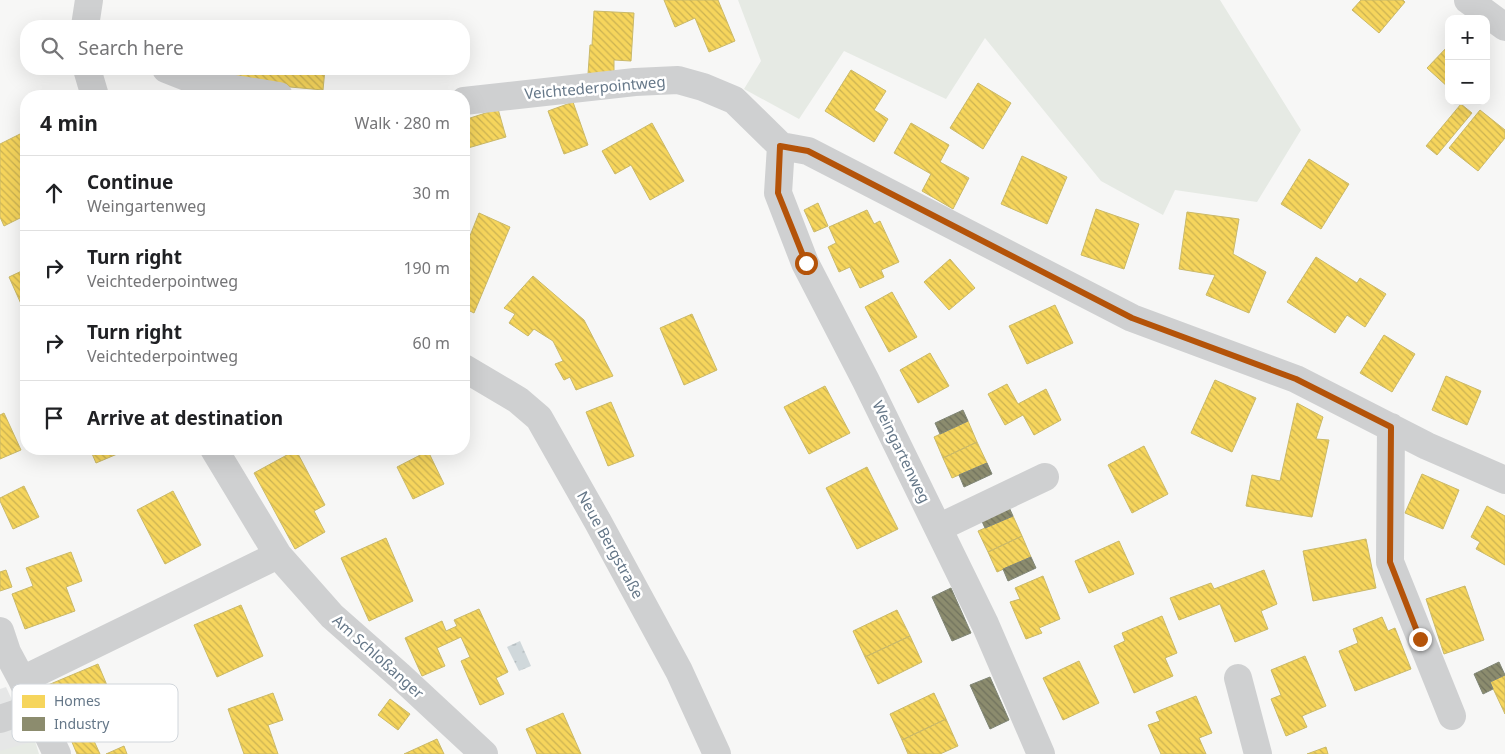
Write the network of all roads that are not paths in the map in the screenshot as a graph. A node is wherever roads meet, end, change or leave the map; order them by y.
1 (89, 0) edge
2 (1468, 0) edge
3 (86, 20) edge
4 (1505, 27) edge
5 (89, 75) edge
6 (181, 75) edge
7 (92, 90) edge
8 (241, 90) edge
9 (470, 100) edge
10 (780, 146) junction
11 (470, 372) edge
12 (1391, 427) junction
13 (218, 455) edge
14 (1045, 477) dead end
15 (1505, 480) edge
16 (938, 528) junction
17 (278, 555) junction
18 (0, 631) edge
19 (1238, 678) dead end
20 (22, 680) junction
21 (24, 684) edge
22 (12, 715) edge
23 (1452, 716) dead end
24 (0, 719) edge
25 (52, 742) edge
26 (57, 754) edge
27 (484, 754) edge
28 (717, 754) edge
29 (1041, 754) edge
30 (1258, 754) edge

1 - 3 street
2 - 4 street
5 - 7 street
6 - 8 street
9 - 10 street, Veichtederpointweg
10 - 12 street
10 - 16 street, Weingartenweg
11 - 28 street, Neue Bergstraße
12 - 15 street
12 - 23 street
13 - 17 street, Am Schloßanger
14 - 16 street
16 - 29 street, Weingartenweg
17 - 20 street
17 - 27 street, Am Schloßanger
18 - 20 street
19 - 30 street
20 - 21 street
22 - 24 street
25 - 26 street

